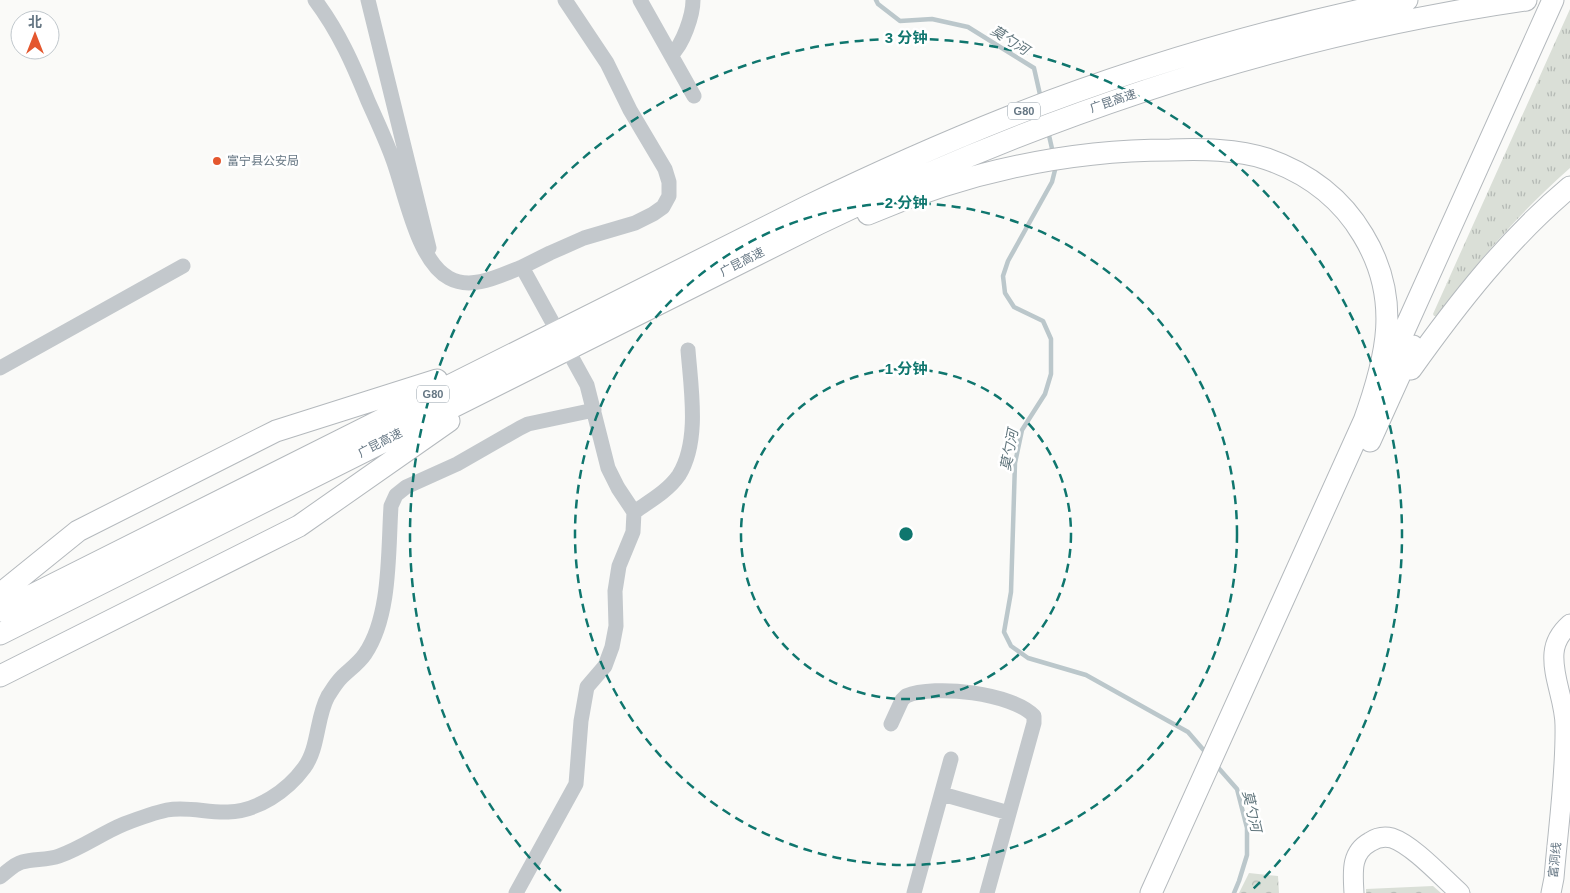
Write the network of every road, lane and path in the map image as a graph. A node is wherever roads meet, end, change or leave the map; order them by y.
1 (315, 0) edge
2 (368, 0) edge
3 (565, 0) edge
4 (640, 0) edge
5 (693, 0) edge
6 (1407, 0) edge
7 (1526, 0) edge
8 (1553, 0) edge
9 (1569, 0) edge
10 (671, 55) junction
11 (1189, 66) junction
12 (694, 96) dead end
13 (1570, 187) edge
14 (874, 195) junction
15 (428, 254) junction
16 (183, 266) dead end
17 (522, 267) junction
18 (688, 350) dead end
19 (0, 368) edge
20 (504, 370) junction
21 (594, 410) junction
22 (1369, 427) junction
23 (634, 512) junction
24 (0, 594) edge
25 (0, 611) edge
26 (1570, 624) edge
27 (0, 634) edge
28 (0, 676) edge
29 (891, 724) dead end
30 (951, 759) dead end
31 (942, 794) junction
32 (1196, 812) junction
33 (1009, 813) junction
34 (0, 877) edge
35 (516, 893) edge
36 (914, 893) edge
37 (987, 893) edge
38 (1151, 893) edge
39 (1167, 893) edge
40 (1354, 893) edge
41 (1460, 893) edge
42 (1551, 893) edge

1 - 15 street
2 - 15 street
3 - 17 street
4 - 10 street
5 - 10 street
6 - 11 highway, 广昆高速 / G80
7 - 11 highway, 广昆高速 / G80
8 - 22 highway
9 - 22 highway
10 - 12 street
11 - 14 highway, 广昆高速 / G80
13 - 22 highway
14 - 20 highway, 广昆高速 / G80
14 - 20 highway, 广昆高速 / G80
14 - 22 highway
15 - 17 street
16 - 19 street
17 - 21 street
18 - 23 street
20 - 24 highway
20 - 25 highway, 广昆高速 / G80
20 - 27 highway, 广昆高速 / G80
20 - 28 highway
21 - 23 street
21 - 34 street
22 - 32 highway
23 - 35 street
26 - 42 main road, 富洞线
29 - 33 street
30 - 31 street
31 - 33 street
31 - 36 street
32 - 38 highway
32 - 39 highway
33 - 37 street
40 - 41 main road

